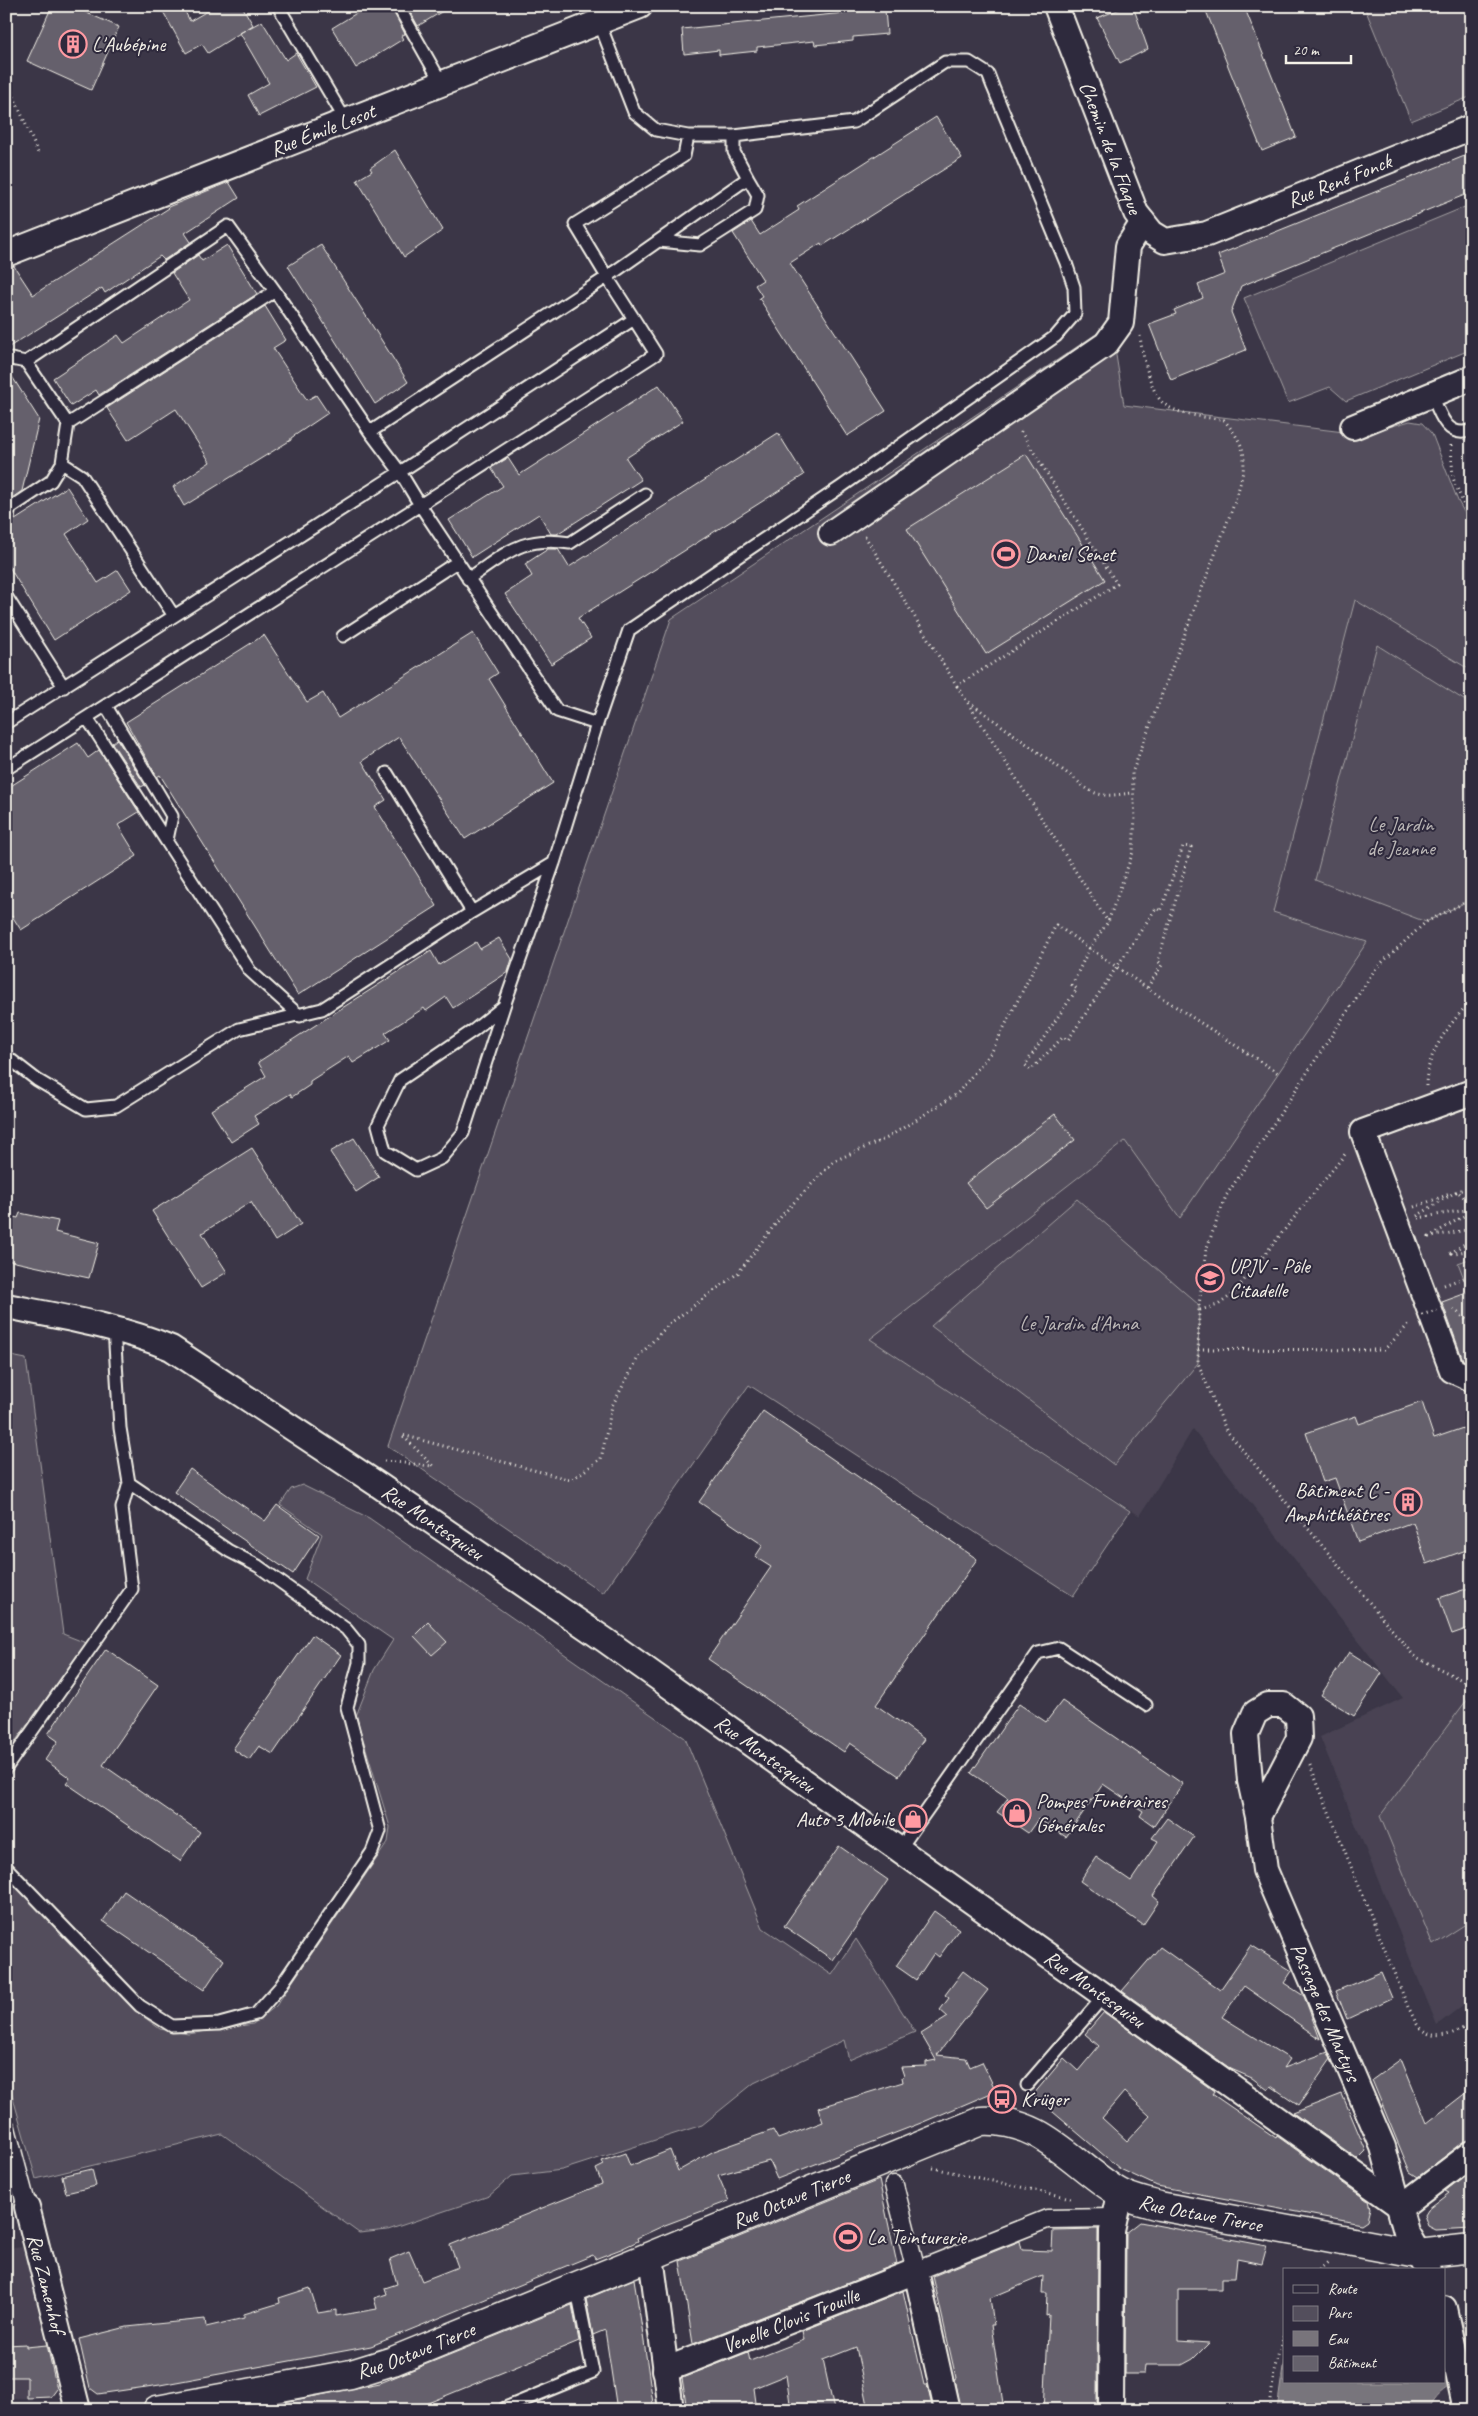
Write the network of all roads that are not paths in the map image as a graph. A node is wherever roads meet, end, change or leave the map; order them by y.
1 (278, 6) edge
2 (398, 6) edge
3 (640, 6) edge
4 (1056, 6) edge
5 (599, 22) junction
6 (442, 84) junction
7 (346, 121) junction
8 (1472, 127) edge
9 (688, 136) junction
10 (734, 136) junction
11 (748, 178) junction
12 (1143, 222) junction
13 (1207, 234) joint
14 (659, 241) junction
15 (6, 254) edge
16 (606, 277) junction
17 (275, 291) junction
18 (634, 319) junction
19 (6, 358) edge
20 (26, 362) junction
21 (1472, 378) edge
22 (1432, 394) junction
23 (68, 424) junction
24 (1353, 426) dead end
25 (1472, 430) edge
26 (370, 432) junction
27 (62, 463) junction
28 (400, 472) junction
29 (645, 494) dead end
30 (420, 504) junction
31 (6, 511) edge
32 (830, 533) dead end
33 (457, 562) junction
34 (468, 579) junction
35 (6, 596) edge
36 (174, 616) junction
37 (343, 636) dead end
38 (64, 687) junction
39 (106, 706) junction
40 (86, 718) junction
41 (6, 723) edge
42 (597, 724) junction
43 (6, 769) edge
44 (387, 773) dead end
45 (167, 840) junction
46 (554, 863) junction
47 (472, 912) junction
48 (504, 1006) junction
49 (300, 1016) junction
50 (6, 1056) edge
51 (1472, 1092) edge
52 (6, 1306) edge
53 (114, 1328) junction
54 (1472, 1379) edge
55 (129, 1483) junction
56 (1146, 1705) dead end
57 (6, 1768) edge
58 (1258, 1817) junction
59 (899, 1850) junction
60 (6, 1867) edge
61 (1104, 1996) junction
62 (1027, 2085) dead end
63 (6, 2128) edge
64 (1472, 2153) edge
65 (894, 2185) dead end
66 (1117, 2206) junction
67 (27, 2207) joint
68 (1400, 2207) junction
69 (1472, 2248) edge
70 (651, 2256) junction
71 (1423, 2262) edge
72 (916, 2271) junction
73 (576, 2286) junction
74 (1446, 2315) edge
75 (665, 2370) junction
76 (1466, 2385) edge
77 (505, 2408) dead end
78 (78, 2410) edge
79 (157, 2410) edge
80 (671, 2410) edge
81 (947, 2410) edge
82 (1111, 2410) edge
83 (1466, 2410) edge

1 - 7 lane
2 - 6 lane
3 - 5 street, Rue Émile Lesot
4 - 12 street, Chemin de la Flaque
5 - 6 street, Rue Émile Lesot
5 - 9 lane
6 - 7 street, Rue Émile Lesot
7 - 15 street, Rue Émile Lesot
8 - 13 street, Rue René Fonck
9 - 10 lane
9 - 16 lane
10 - 11 lane
10 - 42 lane
11 - 14 lane
11 - 14 lane
12 - 13 street, Chemin de la Flaque
12 - 32 street
14 - 16 lane
16 - 18 lane
16 - 26 lane
17 - 20 lane
17 - 23 lane
17 - 26 lane
18 - 28 lane
18 - 30 lane
19 - 20 lane
20 - 23 lane
21 - 22 street
22 - 24 street
22 - 25 lane
23 - 27 lane
26 - 28 lane
27 - 31 lane
27 - 36 lane
28 - 30 lane
28 - 36 lane
29 - 34 lane
30 - 33 lane
30 - 39 lane
33 - 34 lane
33 - 37 lane
34 - 42 lane
35 - 38 lane
36 - 38 lane
38 - 41 lane
39 - 40 lane
39 - 45 lane
40 - 43 lane
40 - 45 lane
42 - 46 lane
44 - 47 lane
45 - 49 lane
46 - 47 lane
46 - 48 lane
47 - 49 lane
48 - 48 lane
49 - 50 lane
51 - 54 street
52 - 53 street, Rue Montesquieu
53 - 55 lane
53 - 59 street, Rue Montesquieu
55 - 57 lane
55 - 60 lane
56 - 59 lane
58 - 58 street, Passage des Martyrs
58 - 68 street, Passage des Martyrs
59 - 61 street, Rue Montesquieu
61 - 62 lane
61 - 68 street, Rue Montesquieu
63 - 67 street, Rue Zamenhof
64 - 68 street
65 - 72 street
66 - 70 street, Rue Octave Tierce
66 - 71 street, Rue Octave Tierce
66 - 72 street
66 - 82 street
67 - 78 street, Rue Zamenhof
68 - 71 street, Passage des Martyrs
69 - 71 street, Rue Octave Tierce
70 - 73 street, Rue Octave Tierce
70 - 75 street
72 - 75 street, Venelle Clovis Trouille
72 - 81 street
73 - 77 lane
73 - 79 street, Rue Octave Tierce
74 - 76 street
75 - 80 street
76 - 83 street

